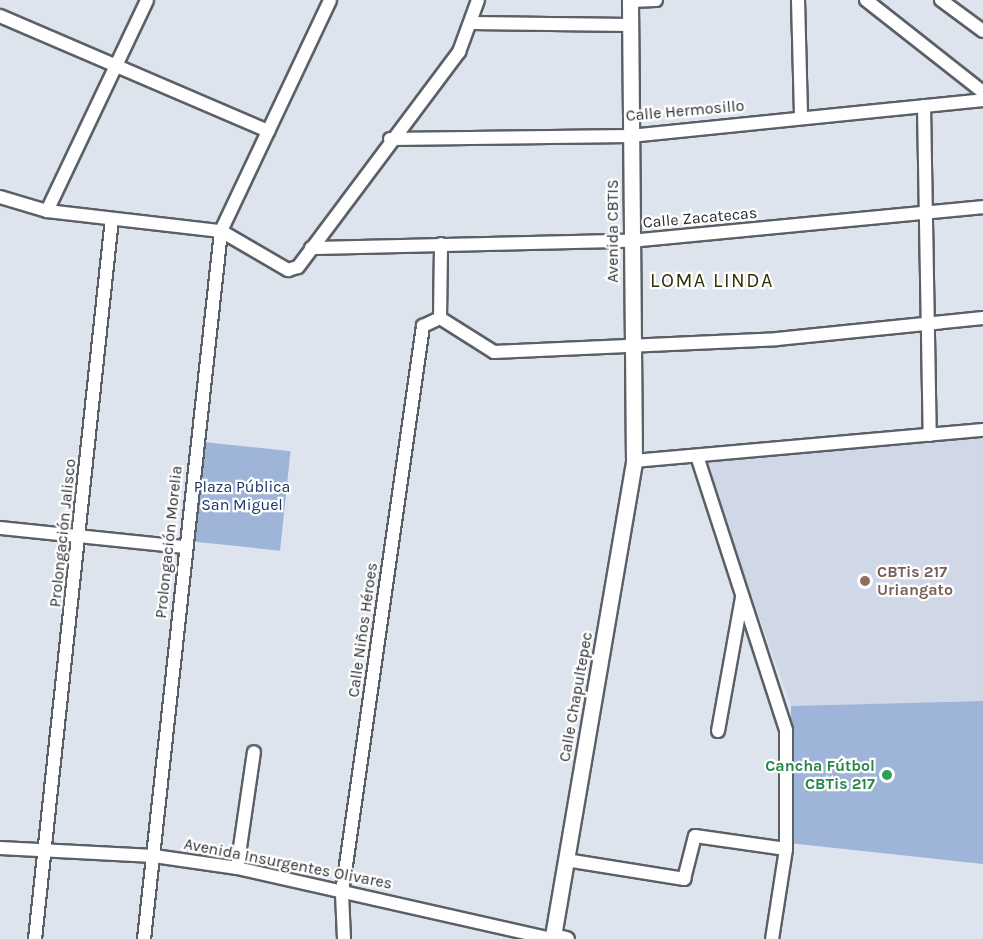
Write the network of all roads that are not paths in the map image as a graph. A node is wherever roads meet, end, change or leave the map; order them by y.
1 (147, 0) edge
2 (330, 0) edge
3 (478, 0) edge
4 (656, 0) edge
5 (798, 0) edge
6 (866, 0) edge
7 (941, 0) edge
8 (630, 1) edge
9 (0, 16) edge
10 (471, 24) junction
11 (630, 25) junction
12 (983, 31) edge
13 (115, 66) junction
14 (983, 92) edge
15 (983, 100) edge
16 (924, 106) junction
17 (801, 116) junction
18 (268, 132) junction
19 (630, 136) junction
20 (390, 139) junction
21 (0, 197) edge
22 (983, 207) edge
23 (47, 211) junction
24 (929, 212) junction
25 (112, 219) junction
26 (221, 231) junction
27 (631, 241) junction
28 (441, 244) junction
29 (311, 248) junction
30 (440, 318) junction
31 (983, 318) edge
32 (929, 322) junction
33 (630, 347) junction
34 (983, 430) edge
35 (930, 435) junction
36 (698, 459) junction
37 (634, 461) junction
38 (0, 528) edge
39 (80, 536) junction
40 (184, 547) junction
41 (742, 596) junction
42 (718, 731) dead end
43 (254, 752) dead end
44 (0, 848) edge
45 (786, 849) junction
46 (47, 851) junction
47 (154, 856) junction
48 (566, 860) junction
49 (237, 868) junction
50 (342, 893) junction
51 (557, 938) edge
52 (35, 939) edge
53 (144, 939) edge
54 (344, 939) edge
55 (772, 939) edge

1 - 13 street
2 - 18 street, Prolongación Morelia
3 - 10 street
4 - 8 street
5 - 17 street
6 - 14 street
7 - 12 street
8 - 11 street, Avenida CBTIS
9 - 13 street
10 - 11 street
10 - 20 street
11 - 19 street, Avenida CBTIS
13 - 18 street
13 - 23 street
15 - 16 street, Calle Hermosillo
16 - 17 street, Calle Hermosillo
16 - 24 street
17 - 19 street, Calle Hermosillo
18 - 26 street, Prolongación Morelia
19 - 20 street, Calle Hermosillo
19 - 27 street, Avenida CBTIS
20 - 29 street
21 - 23 street
22 - 24 street, Calle Zacatecas
23 - 25 street
24 - 27 street, Calle Zacatecas
24 - 32 street
25 - 26 street
25 - 39 street, Prolongación Jalisco
26 - 29 street
26 - 40 street, Prolongación Morelia
27 - 28 street, Calle Zacatecas
27 - 33 street, Avenida CBTIS
28 - 29 street, Calle Zacatecas
28 - 30 street
30 - 33 street
30 - 50 street, Calle Niños Héroes
31 - 32 street
32 - 33 street
32 - 35 street
33 - 37 street, Avenida CBTIS
34 - 35 street
35 - 36 street
36 - 37 street
36 - 41 street
37 - 48 street, Calle Chapultepec
38 - 39 street
39 - 40 street
39 - 46 street, Prolongación Jalisco
40 - 47 street, Prolongación Morelia
41 - 42 street
41 - 45 street
43 - 49 street
44 - 46 street, Avenida Insurgentes Olivares
45 - 48 street
45 - 55 street
46 - 47 street, Avenida Insurgentes Olivares
46 - 52 street, Prolongación Jalisco
47 - 49 street, Avenida Insurgentes Olivares
47 - 53 street, Prolongación Morelia
48 - 51 street, Calle Chapultepec
49 - 50 street, Avenida Insurgentes Olivares
50 - 51 street, Avenida Insurgentes Olivares
50 - 54 street, Calle Niños Héroes

